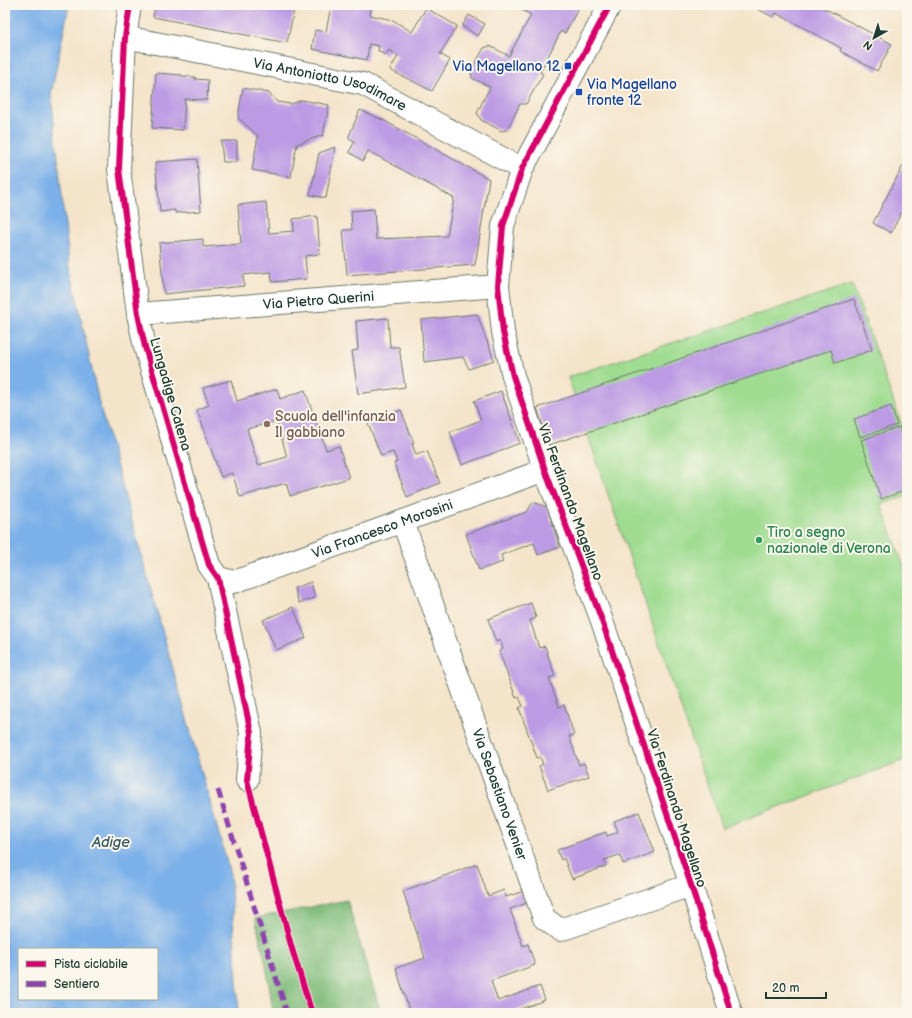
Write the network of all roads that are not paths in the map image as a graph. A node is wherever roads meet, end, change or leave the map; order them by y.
1 (130, 5) edge
2 (610, 5) edge
3 (125, 38) junction
4 (522, 169) junction
5 (498, 286) junction
6 (138, 314) junction
7 (546, 470) junction
8 (404, 522) junction
9 (218, 578) junction
10 (247, 780) dead end
11 (691, 885) junction
12 (731, 1013) edge

1 - 3 street, Lungadige Catena
2 - 4 street, Via Ferdinando Magellano
3 - 4 street, Via Antoniotto Usodimare
3 - 6 street, Lungadige Catena
4 - 5 street, Via Ferdinando Magellano
5 - 6 street, Via Pietro Querini
5 - 7 street, Via Ferdinando Magellano
6 - 9 street, Lungadige Catena
7 - 8 street, Via Francesco Morosini
7 - 11 street, Via Ferdinando Magellano
8 - 9 street, Via Francesco Morosini
8 - 11 street, Via Sebastiano Venier
9 - 10 street, Lungadige Catena
11 - 12 street, Via Ferdinando Magellano

